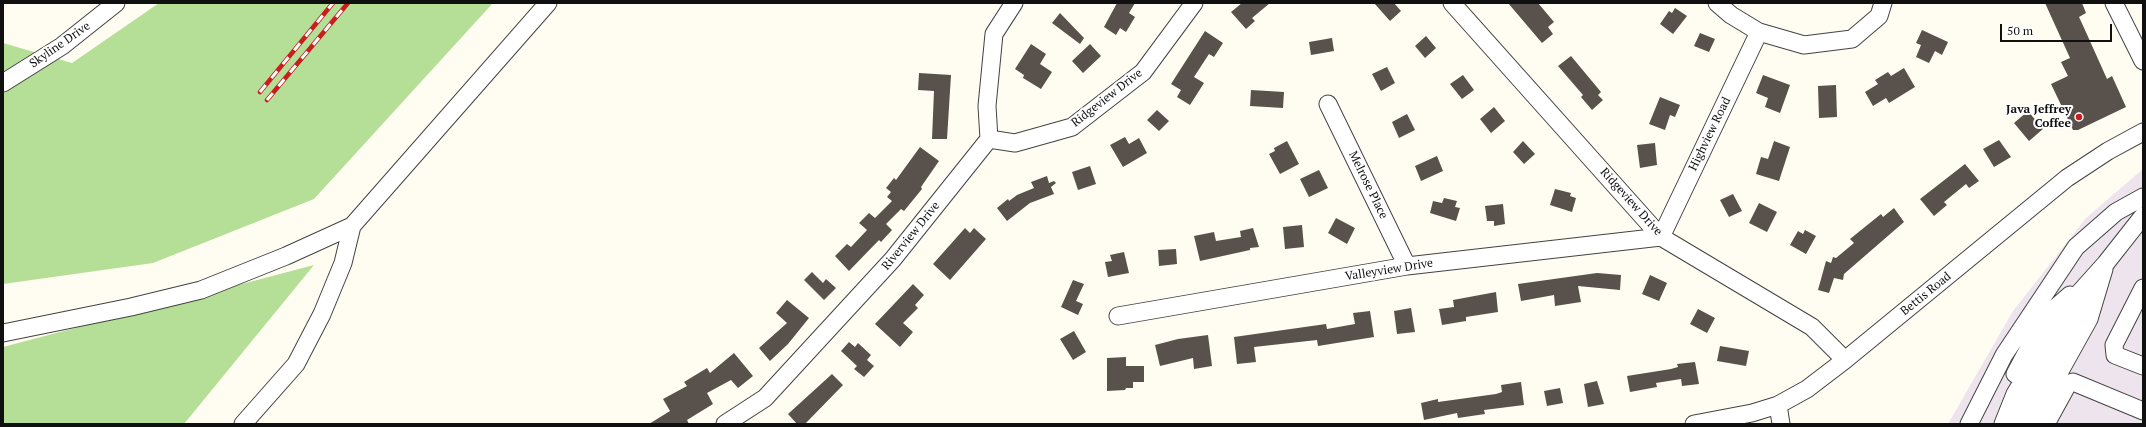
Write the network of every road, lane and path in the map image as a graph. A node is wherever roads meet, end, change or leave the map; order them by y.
1 (116, 3) edge
2 (548, 3) edge
3 (1014, 3) edge
4 (1194, 3) edge
5 (1452, 3) edge
6 (1717, 3) edge
7 (1883, 3) edge
8 (2114, 3) edge
9 (1759, 32) junction
10 (2143, 61) edge
11 (3, 83) edge
12 (1328, 104) dead end
13 (2143, 132) edge
14 (989, 139) junction
15 (2143, 197) edge
16 (2143, 216) edge
17 (352, 226) junction
18 (1661, 237) junction
19 (2106, 263) junction
20 (1407, 266) junction
21 (2143, 288) edge
22 (1118, 316) dead end
23 (3, 333) edge
24 (1845, 360) junction
25 (2143, 366) edge
26 (1778, 404) junction
27 (2143, 411) edge
28 (243, 424) edge
29 (725, 424) edge
30 (1694, 424) edge
31 (1781, 424) edge
32 (1969, 424) edge
33 (1996, 424) edge
34 (2002, 424) edge
35 (2012, 424) edge
36 (2026, 424) edge
37 (2046, 424) edge

1 - 11 street, Skyline Drive
2 - 17 street
3 - 14 street
4 - 14 street, Ridgeview Drive
5 - 18 street, Ridgeview Drive
6 - 9 street
7 - 9 street
8 - 10 street
9 - 18 street, Highview Road
12 - 20 street, Melrose Place
13 - 24 street, Bettis Road
14 - 29 street, Riverview Drive
15 - 32 street
16 - 19 street
17 - 23 street
17 - 28 street
18 - 20 street, Valleyview Drive
18 - 24 street, Ridgeview Drive
19 - 33 street
19 - 34 street
19 - 35 street
19 - 36 street
20 - 22 street, Valleyview Drive
21 - 25 street
24 - 26 street, Bettis Road
26 - 30 street, Bettis Road
26 - 31 street
27 - 37 street

